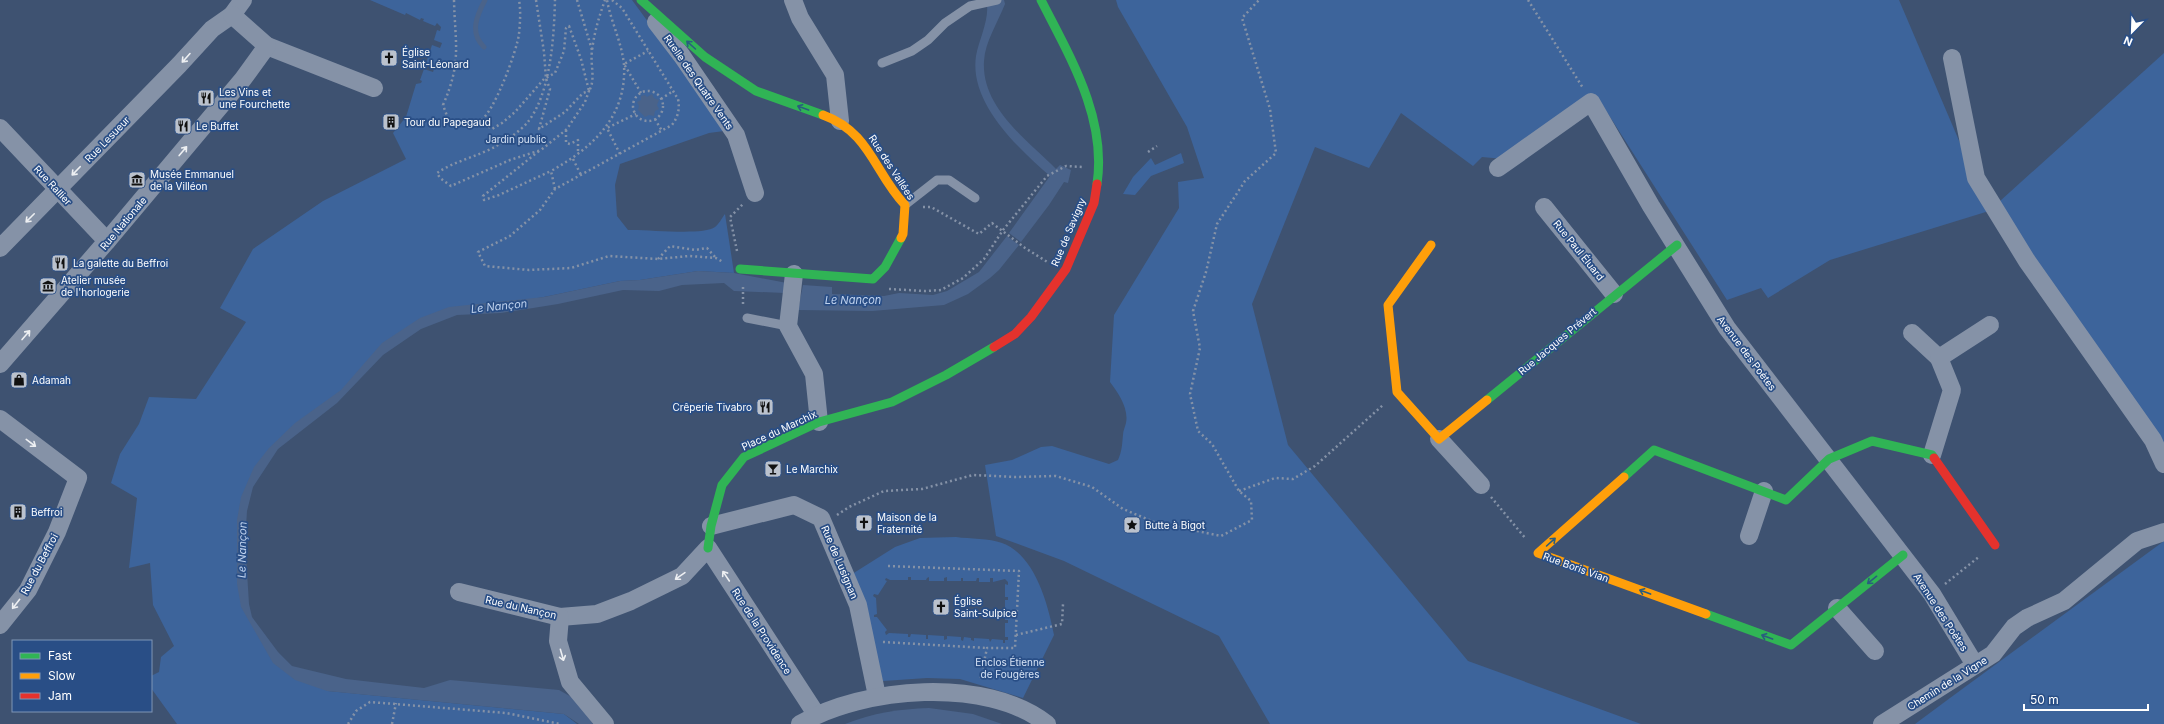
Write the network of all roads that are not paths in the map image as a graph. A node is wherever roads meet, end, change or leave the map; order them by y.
1 (243, 0) edge
2 (640, 0) edge
3 (793, 0) edge
4 (997, 0) edge
5 (1041, 0) edge
6 (232, 16) junction
7 (266, 46) junction
8 (1952, 58) dead end
9 (882, 63) dead end
10 (374, 88) dead end
11 (840, 121) junction
12 (0, 128) edge
13 (1498, 168) dead end
14 (58, 190) junction
15 (755, 193) road end
16 (975, 198) dead end
17 (905, 205) junction
18 (1544, 207) dead end
19 (107, 241) junction
20 (1431, 245) dead end
21 (1677, 245) junction
22 (0, 248) edge
23 (740, 269) road end
24 (794, 278) junction
25 (1614, 294) junction
26 (747, 318) dead end
27 (789, 320) junction
28 (1990, 325) dead end
29 (1912, 333) dead end
30 (1939, 358) junction
31 (0, 364) edge
32 (0, 419) edge
33 (823, 421) junction
34 (1439, 439) junction
35 (1932, 455) junction
36 (1829, 459) junction
37 (2164, 464) edge
38 (1481, 485) road end
39 (1764, 491) junction
40 (710, 526) junction
41 (2164, 532) edge
42 (1749, 536) dead end
43 (1995, 545) road end
44 (708, 548) junction
45 (1902, 555) junction
46 (459, 592) dead end
47 (1837, 608) junction
48 (560, 617) junction
49 (0, 625) edge
50 (1875, 651) dead end
51 (1975, 665) junction
52 (877, 696) junction
53 (816, 714) junction
54 (605, 724) edge
55 (800, 724) edge
56 (1047, 724) edge
57 (1882, 724) edge

1 - 6 street
11 -> 2 street, Rue des Vallées
2 - 15 street, Ruelle des Quatre Vents
3 - 11 street
4 - 9 lane
5 - 33 street, Rue de Savigny
6 - 7 street
6 -> 14 street, Rue Lesueur
7 - 10 street
19 -> 7 street, Rue Nationale
8 - 37 street
11 - 17 street, Rue des Vallées
12 - 14 street, Rue Rallier
13 - 21 street, Avenue des Poètes
14 - 19 street, Rue Rallier
14 -> 22 street, Rue Lesueur
16 - 17 lane
17 - 24 street, Rue des Vallées
18 - 25 street, Rue Paul Éluard
31 -> 19 street, Rue Nationale
20 - 34 street
21 - 25 street, Rue Jacques Prévert
21 - 36 street, Avenue des Poètes
23 - 24 street
24 - 27 street
25 - 34 street, Rue Jacques Prévert
26 - 27 lane
27 - 33 street
28 - 30 street
29 - 30 street
30 - 35 street
32 -> 49 street, Rue du Beffroi
33 - 40 street, Place du Marchix
34 - 38 street
35 - 36 street
35 - 43 street
36 - 39 street, Rue Boris Vian
36 - 45 street, Avenue des Poètes
39 - 42 street
47 -> 39 street, Rue Boris Vian
40 - 44 street, Place du Marchix
40 - 52 street, Rue de Lusignan
41 - 51 street, Chemin de la Vigne
44 -> 48 street, Rue du Nançon
53 -> 44 street, Rue de la Providence
45 -> 47 street, Rue Boris Vian
45 - 51 street, Avenue des Poètes
46 - 48 street, Rue du Nançon
47 - 50 street
48 -> 54 street
51 - 57 street, Chemin de la Vigne
52 - 53 street
52 - 56 street
53 - 55 street

